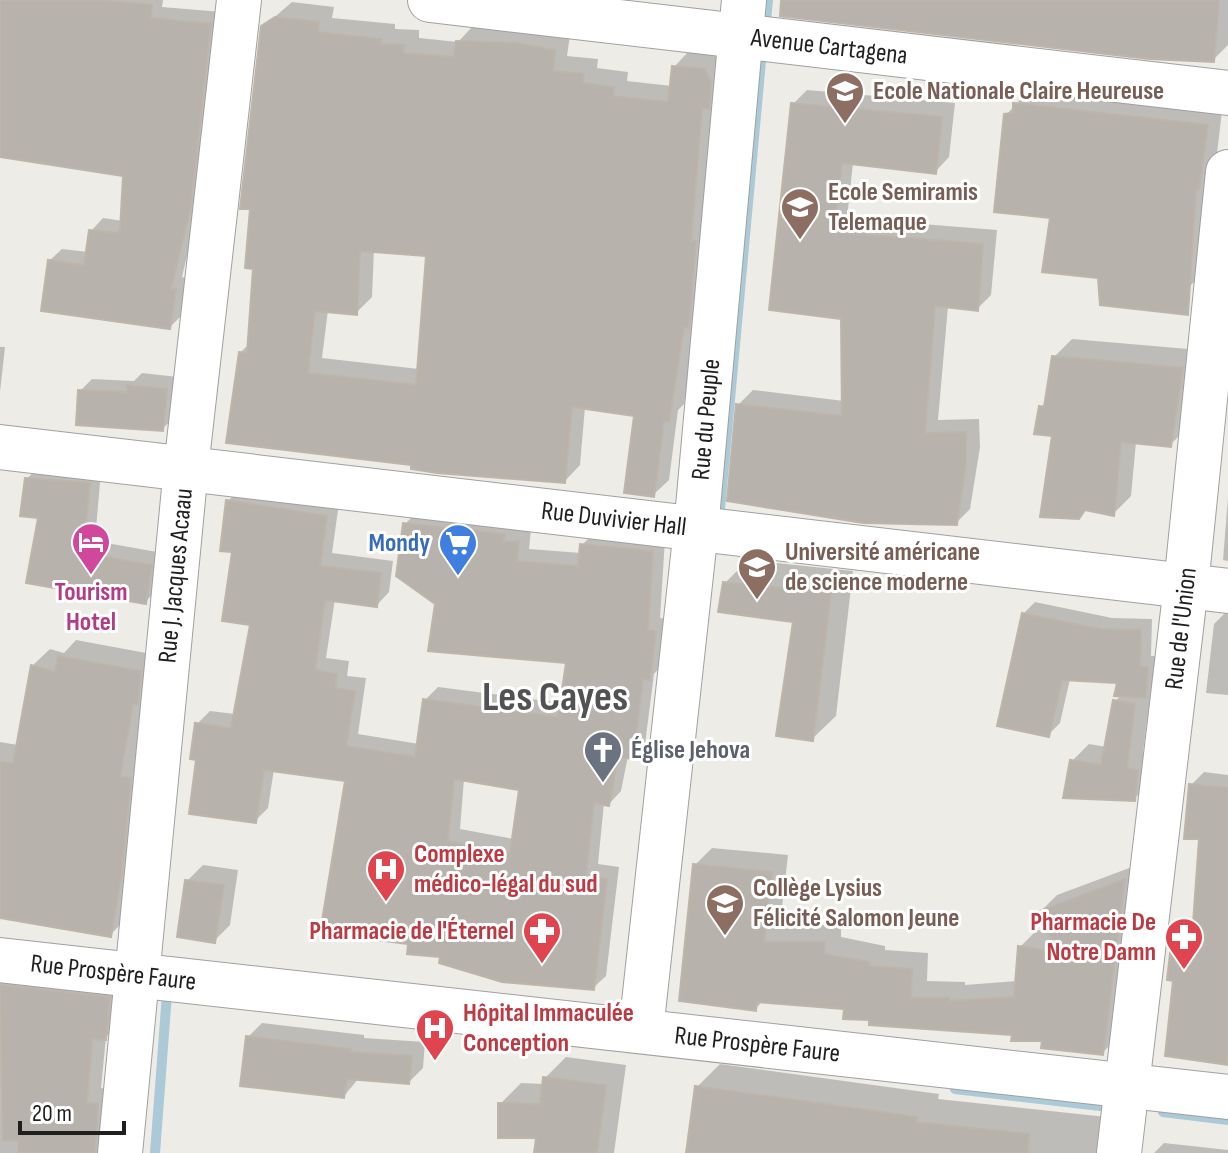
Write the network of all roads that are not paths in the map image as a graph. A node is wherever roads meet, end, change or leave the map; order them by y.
1 (239, 0) edge
2 (430, 0) edge
3 (742, 18) edge
4 (1228, 93) edge
5 (1228, 172) edge
6 (0, 447) edge
7 (186, 468) junction
8 (696, 529) junction
9 (1207, 589) edge
10 (0, 960) edge
11 (137, 973) junction
12 (641, 1030) junction
13 (1129, 1084) junction
14 (1228, 1097) edge
15 (120, 1153) edge
16 (1119, 1153) edge

1 - 7 street, Rue J. Jacques Acaau
2 - 3 street, Avenue Cartagena
3 - 4 street, Avenue Cartagena
3 - 8 street, Rue du Peuple
5 - 9 street, Rue de l'Union
6 - 7 street, Rue Duvivier Hall
7 - 8 street, Rue Duvivier Hall
7 - 11 street, Rue J. Jacques Acaau
8 - 9 street, Rue Duvivier Hall
8 - 12 street, Rue du Peuple
9 - 13 street, Rue de l'Union
10 - 11 street, Rue Prospère Faure
11 - 12 street, Rue Prospère Faure
11 - 15 street, Rue J. Jacques Acaau
12 - 13 street, Rue Prospère Faure
13 - 14 street, Rue Prospère Faure
13 - 16 street, Rue de l'Union

